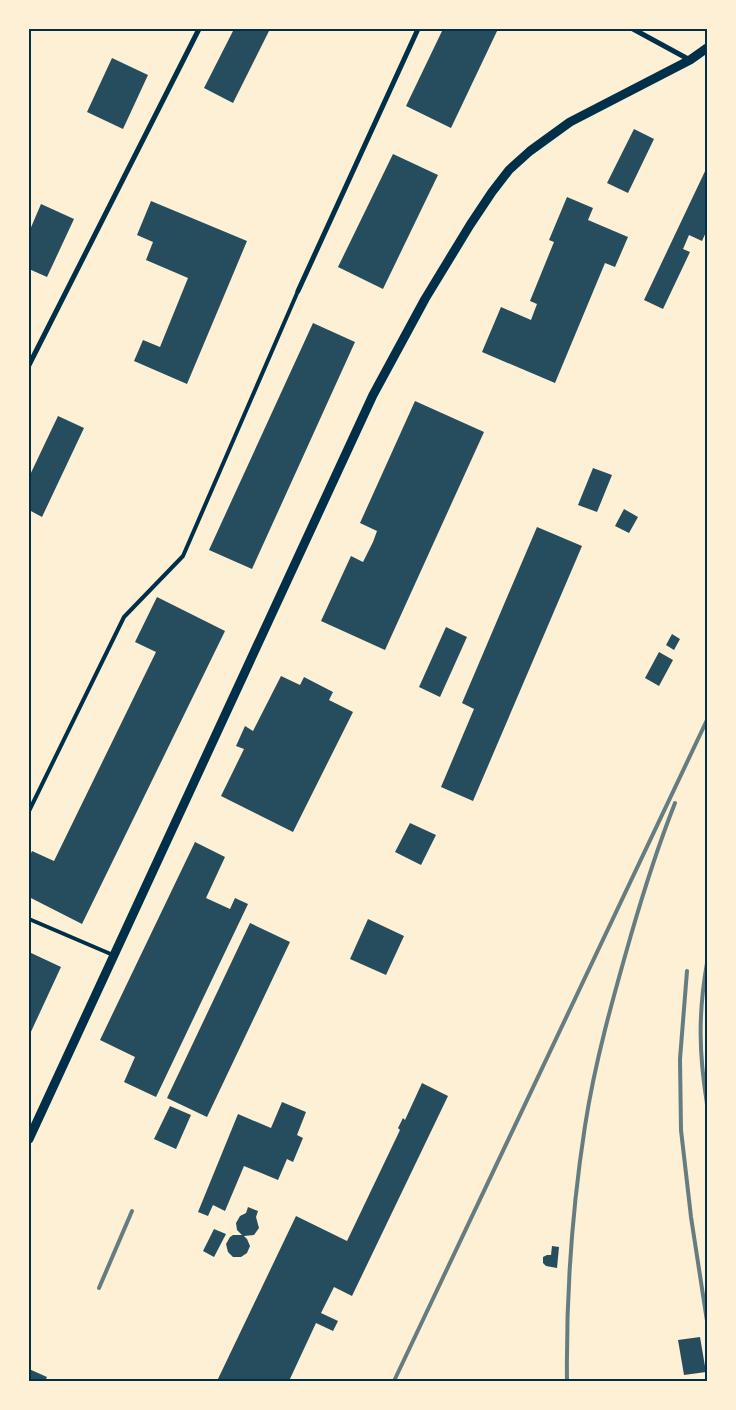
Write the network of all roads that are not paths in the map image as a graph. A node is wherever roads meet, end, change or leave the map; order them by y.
1 (199, 29) edge
2 (418, 29) edge
3 (632, 29) edge
4 (707, 48) edge
5 (690, 60) junction
6 (298, 291) joint
7 (29, 365) edge
8 (29, 811) edge
9 (29, 919) edge
10 (113, 955) junction
11 (29, 1139) edge

1 - 7 street
2 - 6 street
3 - 5 street
4 - 5 street
5 - 10 street
6 - 8 lane
9 - 10 lane
10 - 11 street

